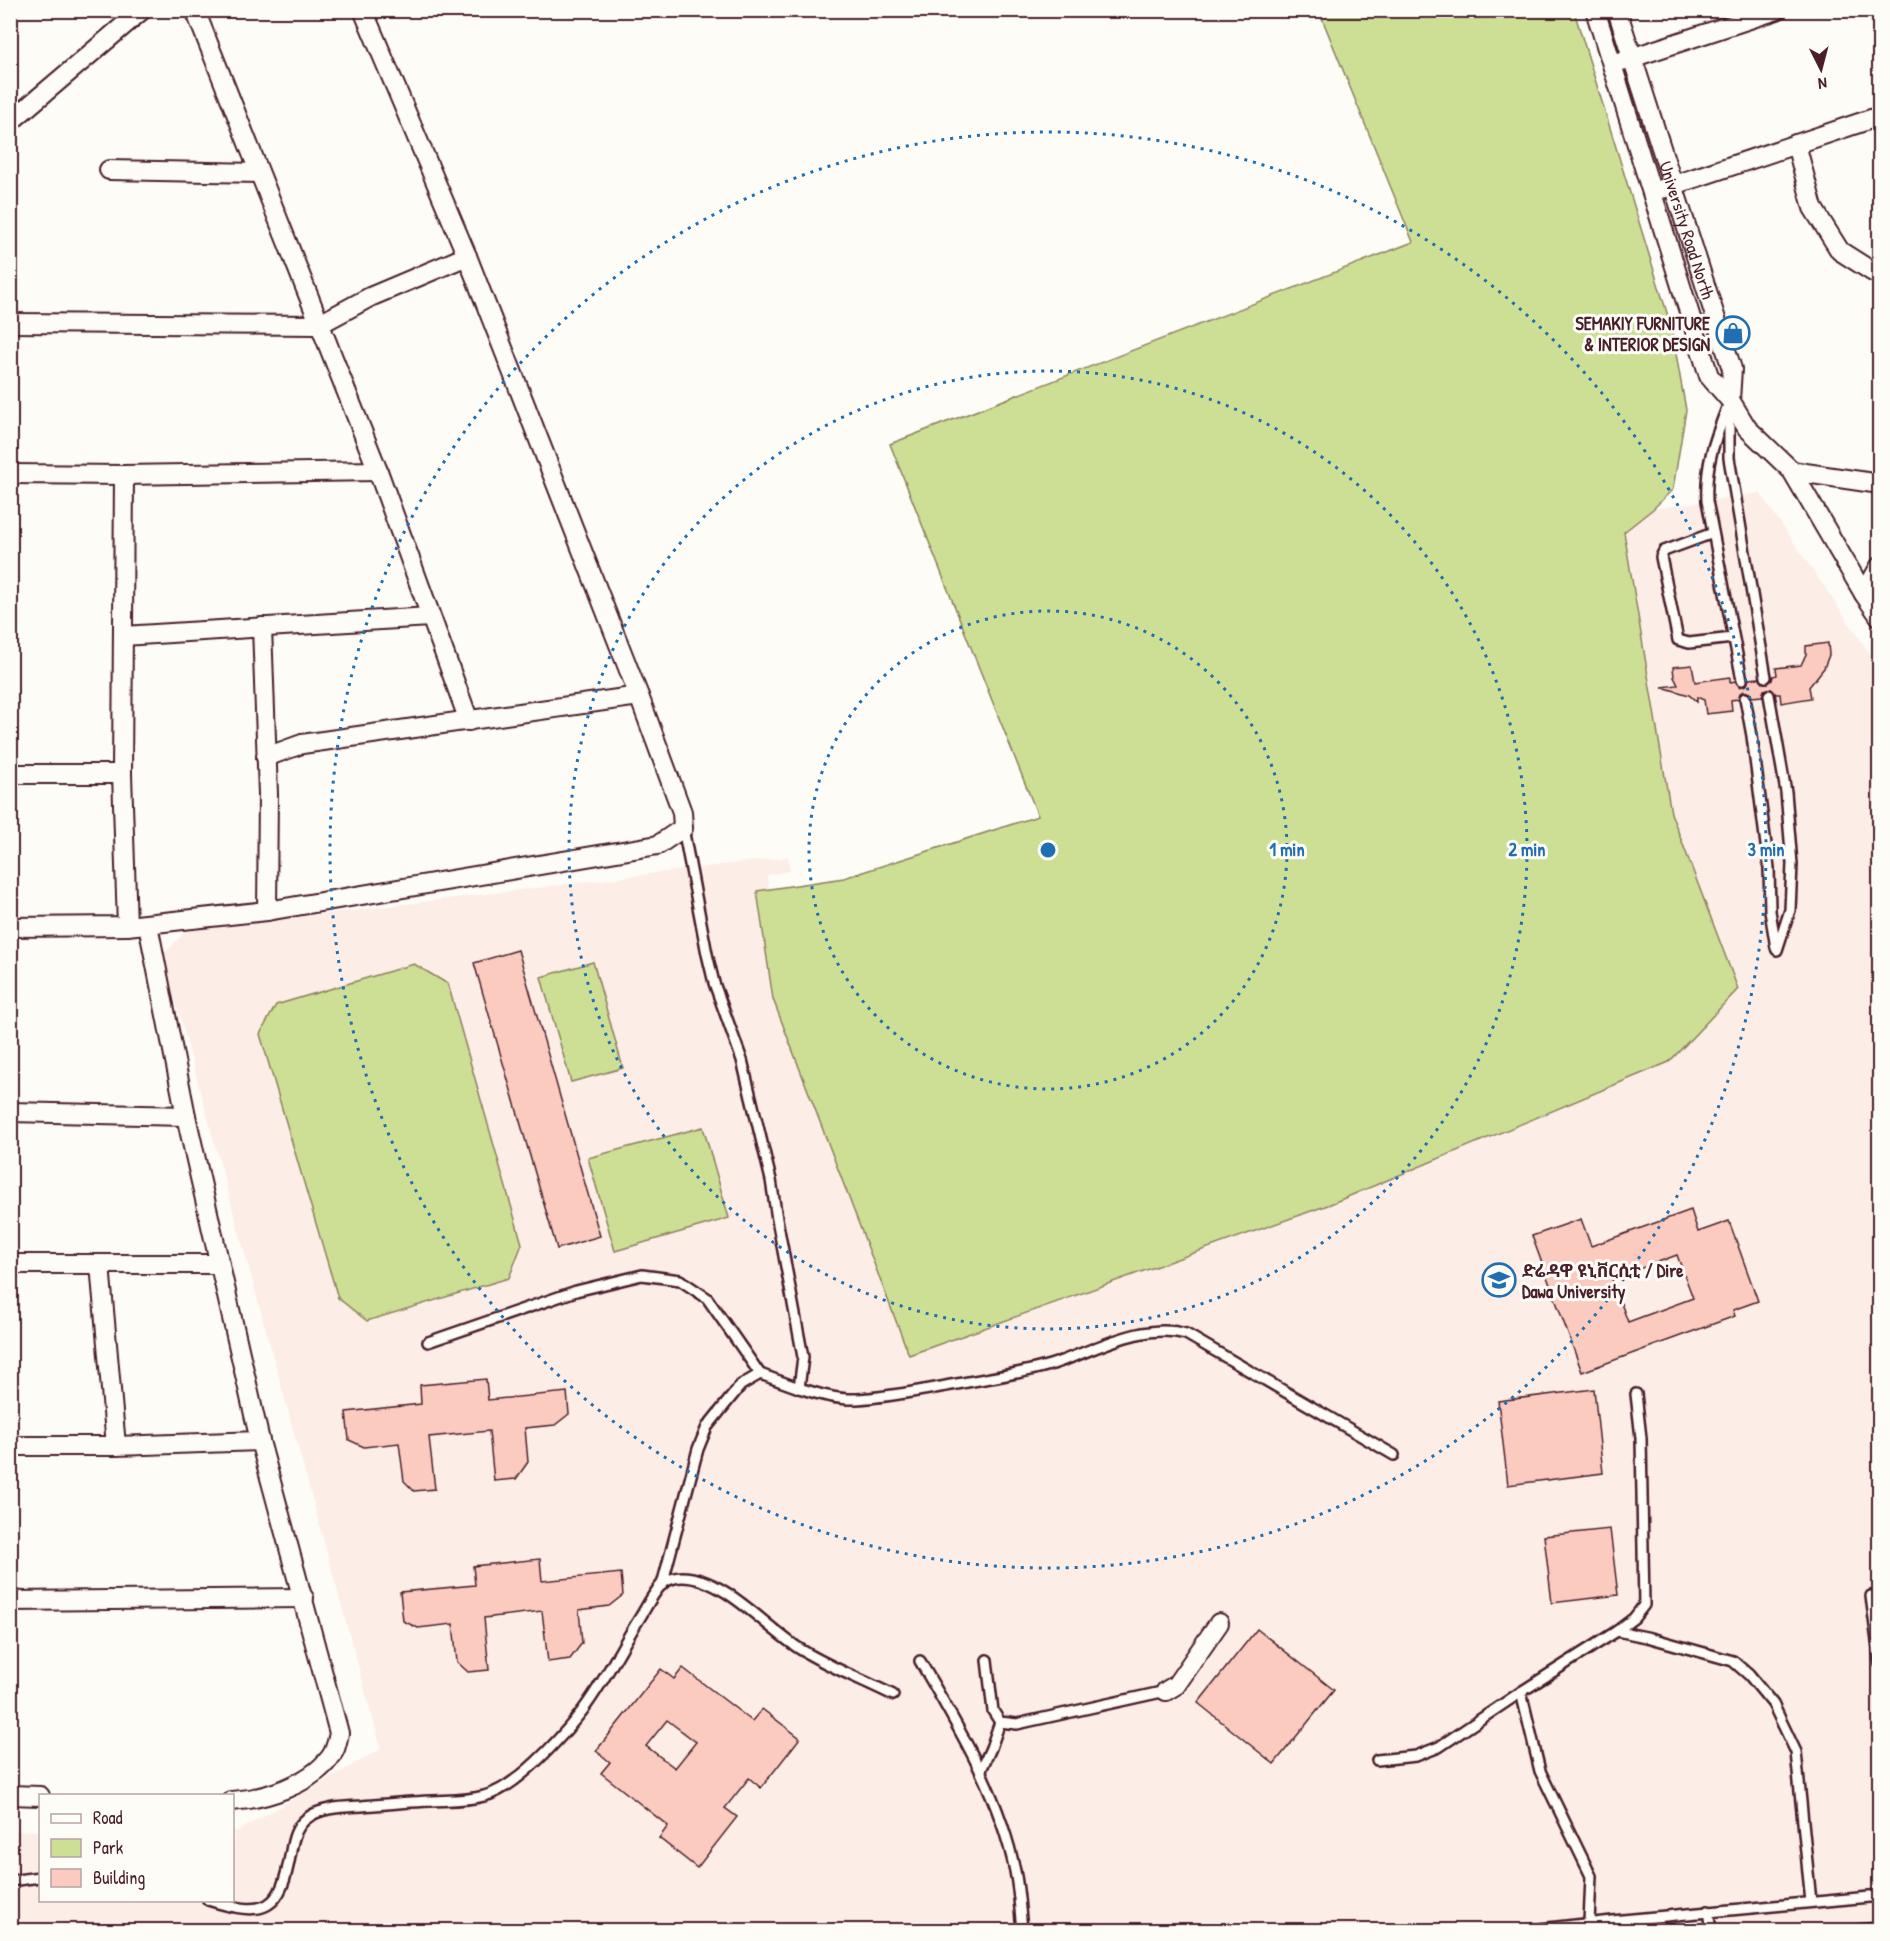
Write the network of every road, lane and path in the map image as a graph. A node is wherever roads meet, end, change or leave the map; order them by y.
1 (142, 10) edge
2 (195, 10) edge
3 (363, 10) edge
4 (1595, 10) edge
5 (1617, 10) edge
6 (1777, 10) edge
7 (1632, 58) junction
8 (1612, 64) junction
9 (1880, 116) edge
10 (10, 122) edge
11 (1796, 144) junction
12 (109, 170) dead end
13 (259, 173) junction
14 (1674, 185) junction
15 (1652, 193) junction
16 (468, 256) junction
17 (1880, 274) edge
18 (10, 323) edge
19 (318, 325) junction
20 (1730, 400) junction
21 (378, 471) junction
22 (1792, 471) junction
23 (10, 474) edge
24 (124, 475) junction
25 (1880, 484) edge
26 (1713, 533) junction
27 (1880, 566) edge
28 (1864, 594) junction
29 (430, 617) junction
30 (1880, 617) edge
31 (262, 627) junction
32 (123, 636) junction
33 (1733, 638) junction
34 (1766, 677) dead end
35 (1742, 680) dead end
36 (1769, 695) dead end
37 (639, 696) junction
38 (1745, 698) dead end
39 (469, 721) junction
40 (266, 757) junction
41 (10, 774) edge
42 (122, 774) junction
43 (683, 828) junction
44 (267, 911) junction
45 (148, 925) junction
46 (127, 926) junction
47 (10, 927) edge
48 (10, 1112) edge
49 (186, 1116) junction
50 (10, 1264) edge
51 (220, 1264) junction
52 (100, 1265) junction
53 (428, 1342) dead end
54 (760, 1374) junction
55 (799, 1388) junction
56 (1636, 1394) dead end
57 (260, 1441) junction
58 (10, 1446) edge
59 (116, 1446) junction
60 (1394, 1455) dead end
61 (662, 1584) junction
62 (1871, 1596) dead end
63 (304, 1598) junction
64 (10, 1600) edge
65 (1219, 1623) dead end
66 (1617, 1631) junction
67 (987, 1660) dead end
68 (920, 1661) dead end
69 (1880, 1665) edge
70 (1166, 1691) joint
71 (1521, 1692) junction
72 (893, 1695) dead end
73 (1000, 1722) junction
74 (1377, 1760) dead end
75 (981, 1770) junction
76 (10, 1795) edge
77 (39, 1796) edge
78 (234, 1801) edge
79 (39, 1877) edge
80 (10, 1881) edge
81 (1880, 1896) edge
82 (215, 1902) edge
83 (1812, 1902) junction
84 (1708, 1911) junction
85 (1589, 1923) junction
86 (1612, 1926) edge
87 (1880, 1928) edge
88 (1022, 1930) edge
89 (1530, 1930) edge
90 (1711, 1930) edge
91 (1857, 1930) edge

1 - 10 street
2 - 13 street
3 - 16 street
4 - 8 street, University Road North
5 - 7 street, University Road North
6 - 7 street
7 - 8 street
7 - 14 street, University Road North
8 - 15 street, University Road North
9 - 11 street
11 - 14 street
11 - 17 street
12 - 13 street
13 - 19 street
14 - 15 street
14 - 20 street, University Road North
15 - 20 street, University Road North
16 - 19 street
16 - 37 street
18 - 19 street
19 - 21 street
20 - 22 street
20 - 26 lane
20 - 34 lane
21 - 24 street
21 - 29 street
22 - 25 street
22 - 28 street
23 - 24 street
24 - 32 street
26 - 33 lane
26 - 33 lane
27 - 28 street
28 - 30 street
29 - 31 street
29 - 39 street
31 - 32 street
31 - 40 street
32 - 42 street
33 - 35 lane
36 - 38 lane
37 - 39 street
37 - 43 street
39 - 40 street
40 - 44 street
41 - 42 street
42 - 46 street
43 - 44 street
43 - 55 lane
44 - 45 street
45 - 46 street
45 - 49 street
46 - 47 street
48 - 49 street
49 - 51 street
50 - 52 street
51 - 52 street
51 - 57 street
52 - 59 street
53 - 54 lane
54 - 55 lane
54 - 61 lane
55 - 60 lane
56 - 66 lane
57 - 59 street
57 - 63 street
58 - 59 street
61 - 72 lane
61 - 82 lane
62 - 69 lane
63 - 64 street
63 - 78 street
65 - 70 street
66 - 71 lane
66 - 83 lane
67 - 73 lane
68 - 75 lane
70 - 73 lane
71 - 74 lane
71 - 85 lane
73 - 75 lane
75 - 88 lane
76 - 77 street
79 - 80 lane
81 - 83 lane
83 - 84 lane
84 - 86 lane
84 - 90 lane
85 - 86 lane
85 - 89 lane
87 - 91 lane

